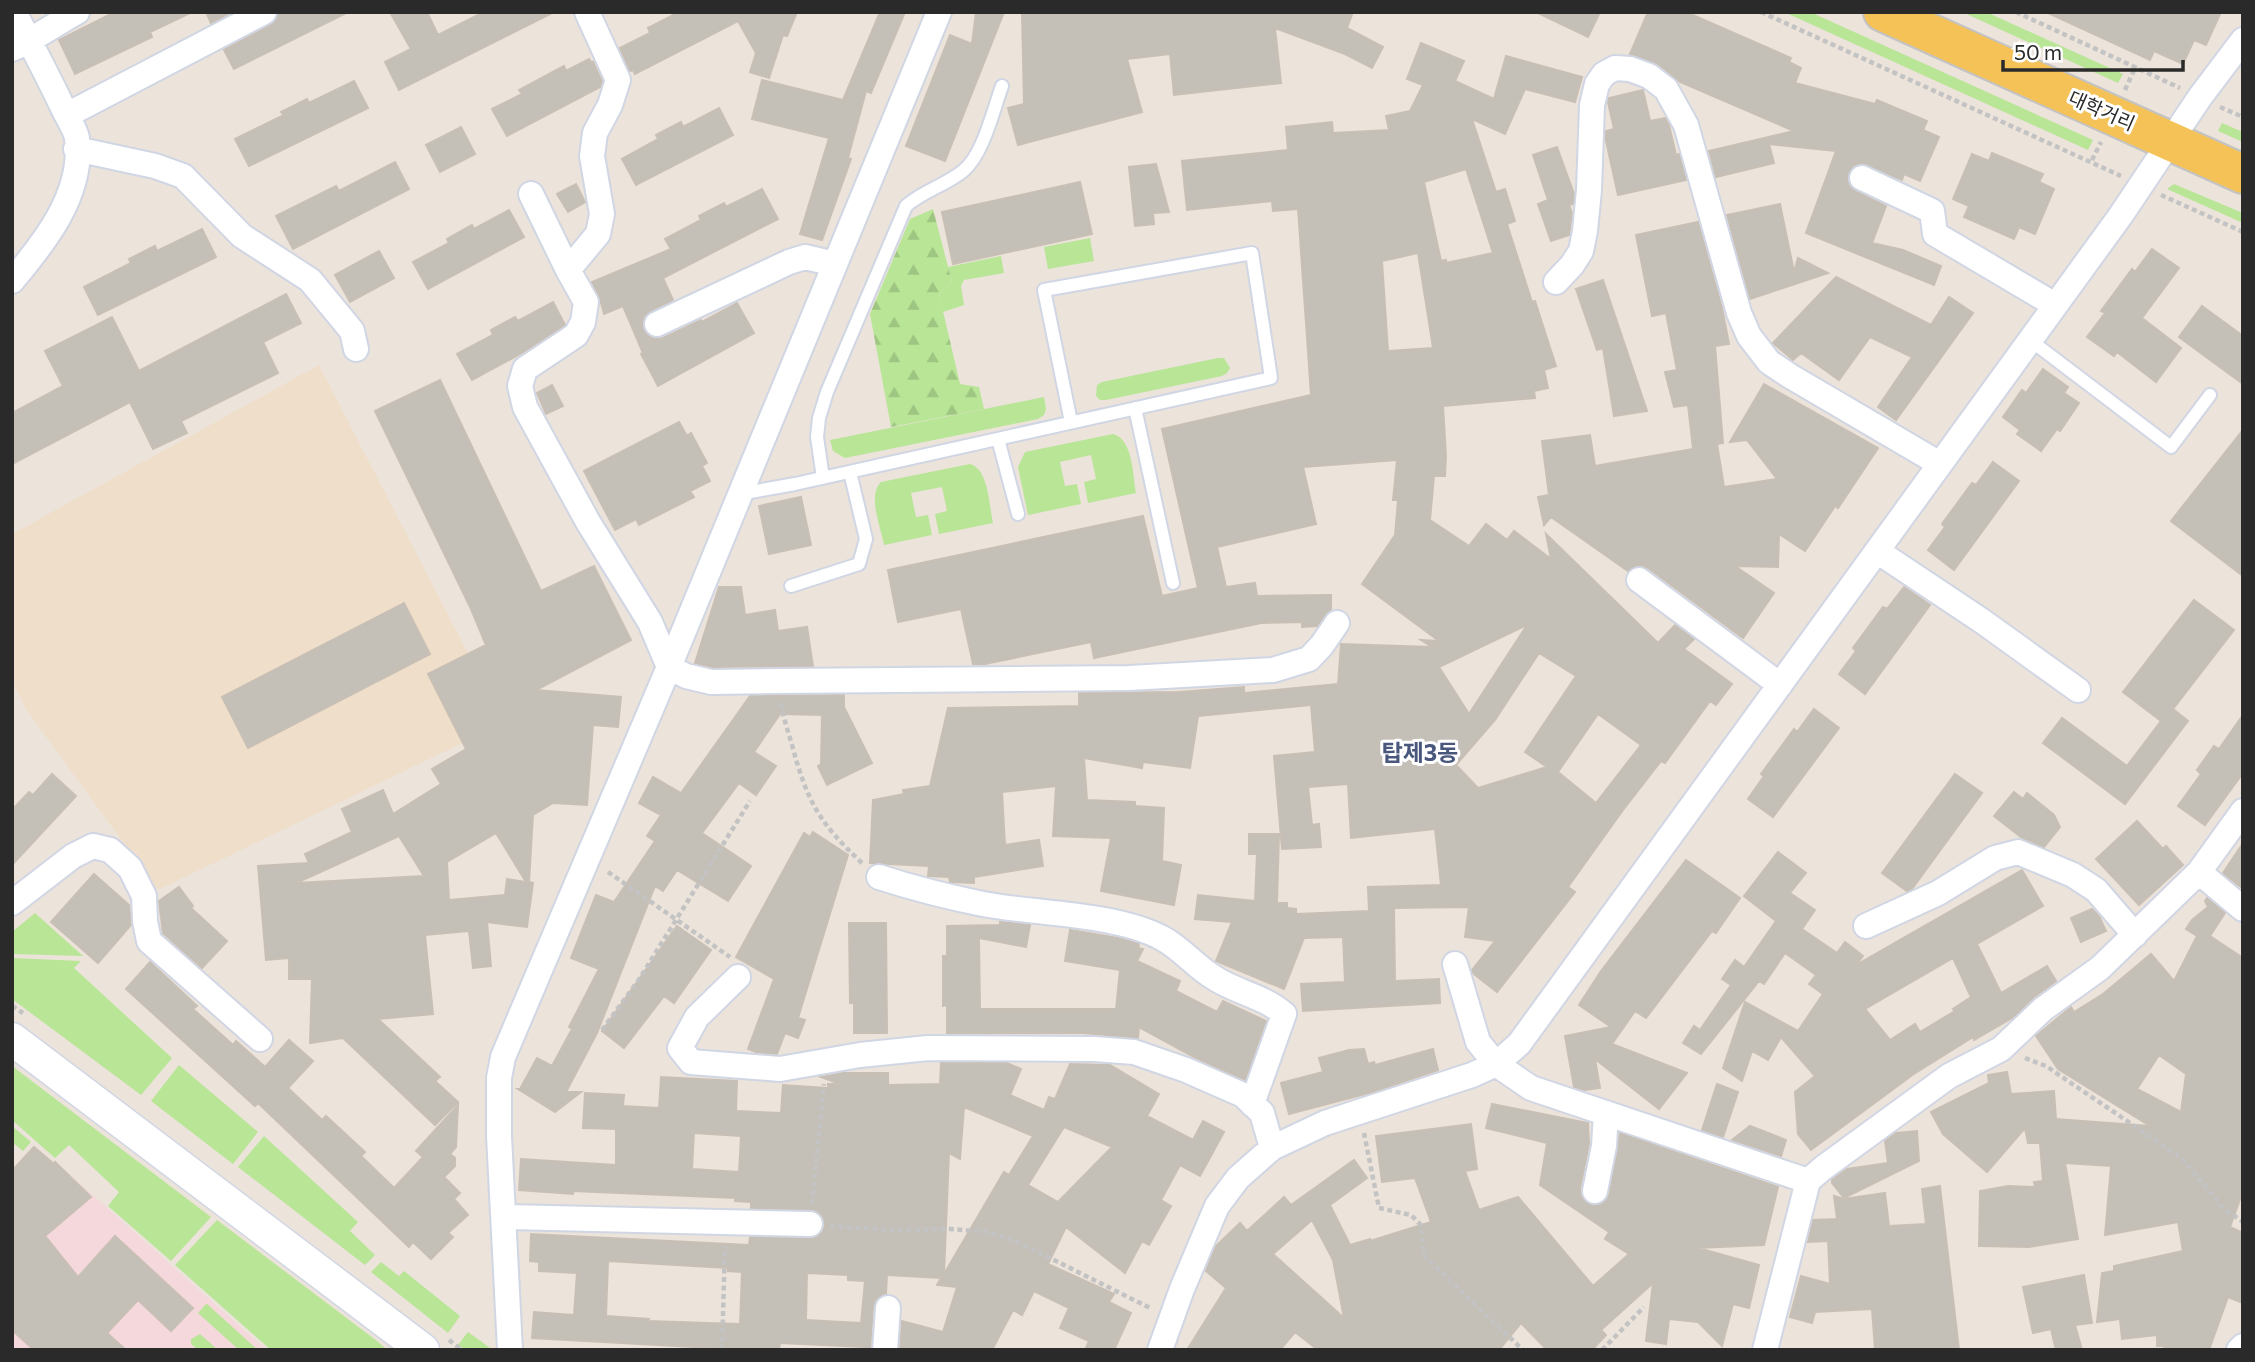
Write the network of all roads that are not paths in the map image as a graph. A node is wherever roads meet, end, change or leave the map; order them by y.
1 (14, 12) edge
2 (77, 12) edge
3 (264, 12) edge
4 (587, 12) edge
5 (939, 12) edge
6 (1883, 12) edge
7 (2243, 40) edge
8 (21, 45) edge
9 (1002, 86) dead end
10 (67, 116) junction
11 (2170, 140) junction
12 (76, 149) junction
13 (2243, 174) edge
14 (1861, 178) dead end
15 (531, 194) dead end
16 (835, 264) junction
17 (568, 270) junction
18 (12, 281) edge
19 (1556, 282) dead end
20 (2055, 305) junction
21 (657, 324) dead end
22 (2030, 340) junction
23 (356, 349) dead end
24 (2210, 395) dead end
25 (1135, 408) junction
26 (1070, 422) junction
27 (998, 439) junction
28 (1940, 464) junction
29 (850, 472) junction
30 (823, 478) junction
31 (739, 494) junction
32 (1018, 514) dead end
33 (1877, 551) junction
34 (1639, 580) dead end
35 (1173, 583) dead end
36 (791, 586) dead end
37 (1337, 623) dead end
38 (669, 667) junction
39 (1780, 685) junction
40 (2078, 690) dead end
41 (2243, 811) edge
42 (2199, 872) junction
43 (879, 877) road end
44 (12, 903) edge
45 (2243, 909) edge
46 (1866, 926) dead end
47 (2135, 935) junction
48 (1455, 964) dead end
49 (738, 977) road end
50 (12, 1039) edge
51 (260, 1039) dead end
52 (1496, 1064) junction
53 (1252, 1104) junction
54 (1606, 1113) junction
55 (1272, 1148) junction
56 (1808, 1181) junction
57 (1595, 1191) dead end
58 (503, 1217) junction
59 (810, 1224) road end
60 (888, 1308) dead end
61 (423, 1350) edge
62 (510, 1350) edge
63 (885, 1350) edge
64 (1160, 1350) edge
65 (1765, 1350) edge

1 - 8 street
2 - 8 street
3 - 10 street
4 - 17 street
5 - 16 street
6 - 11 main road, 대학거리
7 - 11 street
8 - 10 street
9 - 30 lane
10 - 12 street
11 - 13 main road, 대학거리
11 - 20 street
12 - 18 street
12 - 23 street
14 - 20 street
15 - 17 street
16 - 21 street
16 - 31 street
17 - 38 street
19 - 28 street
20 - 22 street
22 - 24 lane
22 - 28 street
25 - 26 lane
25 - 26 lane
25 - 35 lane
26 - 27 lane
27 - 29 lane
27 - 32 lane
28 - 33 street
29 - 30 lane
29 - 36 lane
30 - 31 lane
31 - 38 street
33 - 39 street
33 - 40 street
34 - 39 street
37 - 38 street
38 - 58 street
39 - 52 street
41 - 42 street
42 - 45 street
42 - 47 street
43 - 53 street
44 - 51 street
46 - 47 street
47 - 56 street
48 - 52 street
49 - 53 street
50 - 61 street
52 - 54 street
52 - 55 street
53 - 55 street
54 - 56 street
54 - 57 street
55 - 64 street
56 - 65 street
58 - 59 street
58 - 62 street
60 - 63 street

